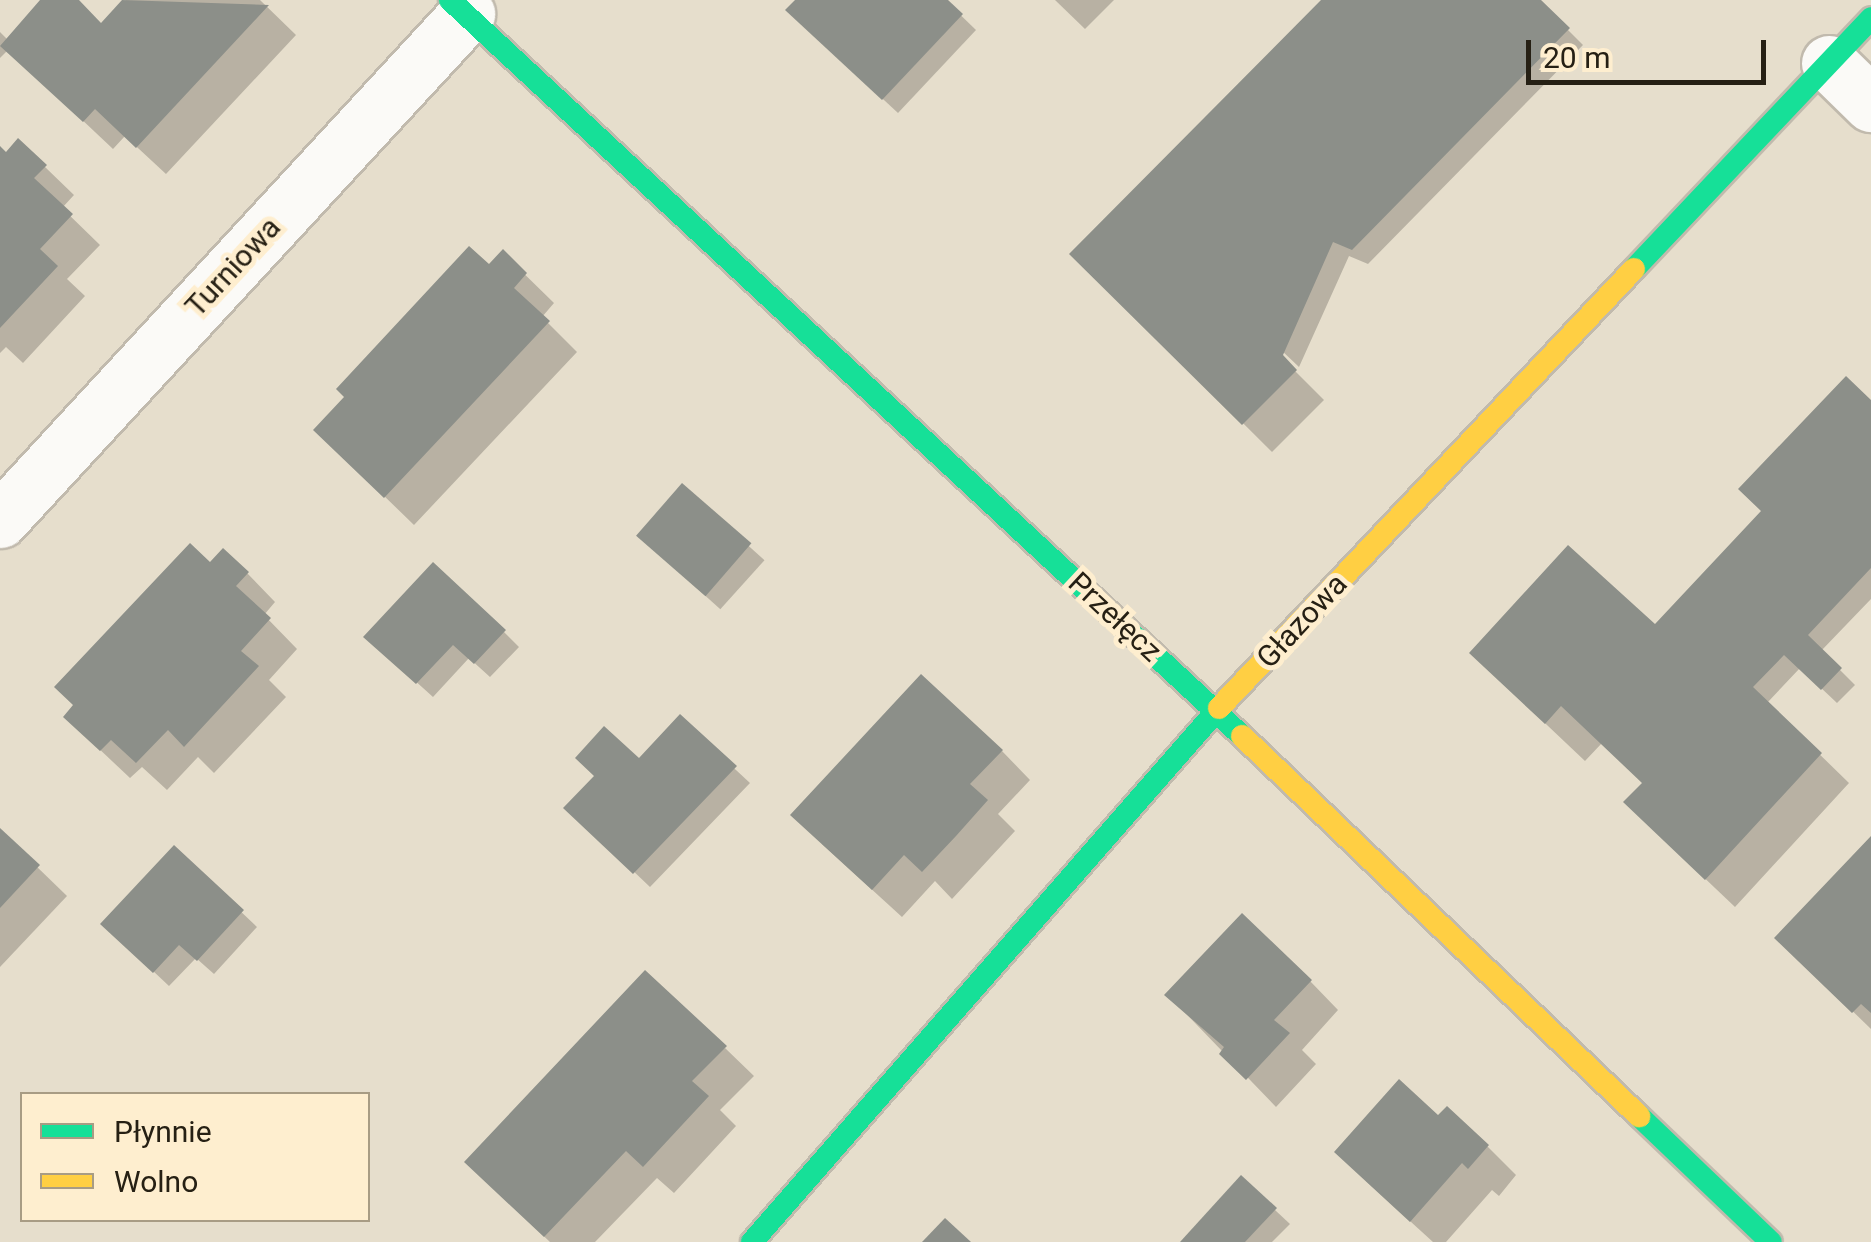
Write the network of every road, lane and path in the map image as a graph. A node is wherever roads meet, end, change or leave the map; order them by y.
1 (459, 7) edge
2 (1871, 18) edge
3 (1829, 63) junction
4 (1871, 104) edge
5 (0, 520) edge
6 (1216, 711) junction
7 (752, 1242) edge
8 (1771, 1242) edge

1 - 5 street, Turniowa
1 - 6 street, Przełęcz
2 - 3 street, Głazowa
3 - 4 street
3 - 6 street, Głazowa
6 - 7 street, Głazowa
6 - 8 street, Przełęcz

